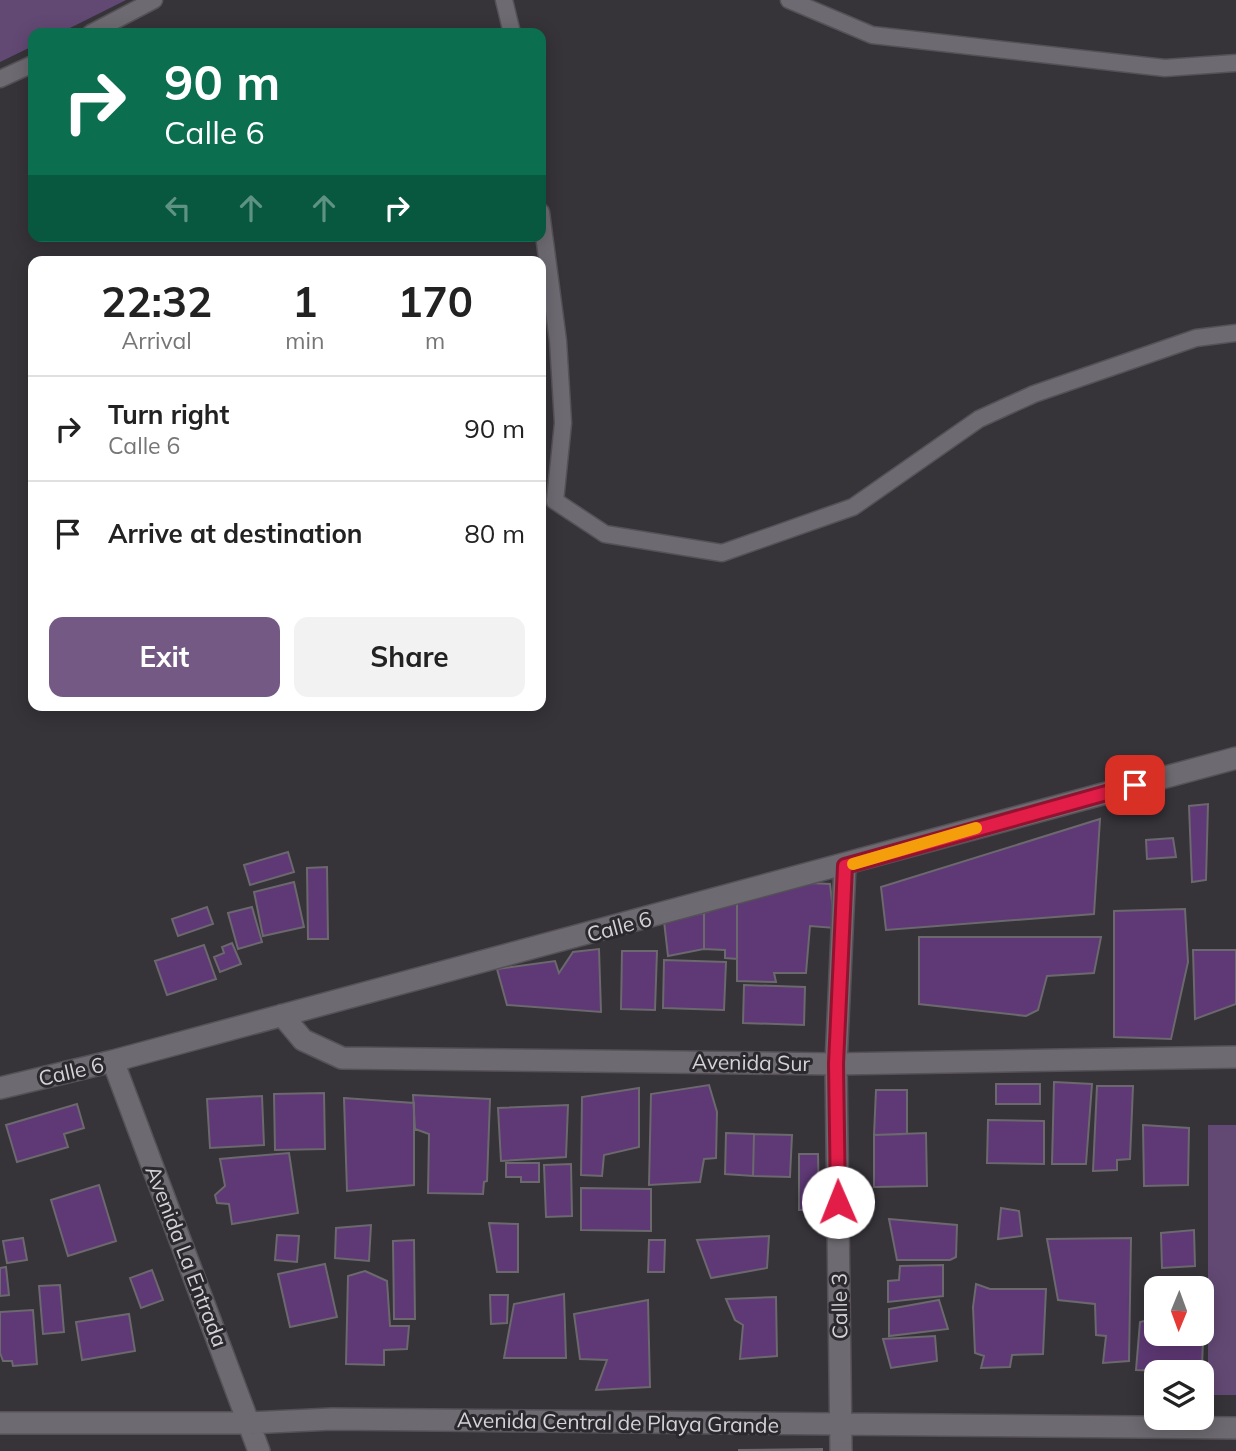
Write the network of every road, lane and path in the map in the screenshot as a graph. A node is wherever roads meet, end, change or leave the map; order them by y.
1 (154, 0) edge
2 (504, 0) edge
3 (789, 0) edge
4 (101, 28) edge
5 (511, 28) edge
6 (1236, 63) edge
7 (28, 66) edge
8 (0, 79) edge
9 (545, 242) edge
10 (1236, 333) edge
11 (1236, 758) edge
12 (845, 866) junction
13 (282, 1015) junction
14 (1236, 1057) edge
15 (113, 1061) junction
16 (836, 1064) junction
17 (0, 1088) edge
18 (0, 1423) edge
19 (249, 1423) junction
20 (841, 1424) junction
21 (1236, 1428) edge
22 (259, 1451) edge
23 (841, 1451) edge

1 - 4 lane
2 - 5 lane
3 - 6 lane
7 - 8 lane
9 - 10 lane
11 - 12 street, Calle 6
12 - 13 street, Calle 6
12 - 16 street, Calle 3
13 - 15 street, Calle 6
13 - 16 street, Avenida Sur
14 - 16 street, Avenida Sur
15 - 17 street, Calle 6
15 - 19 street, Avenida La Entrada
16 - 20 street, Calle 3
18 - 19 street, Avenida Central de Playa Grande
19 - 20 street, Avenida Central de Playa Grande
19 - 22 street, Avenida La Entrada
20 - 21 street, Avenida Central de Playa Grande
20 - 23 street, Calle 3

